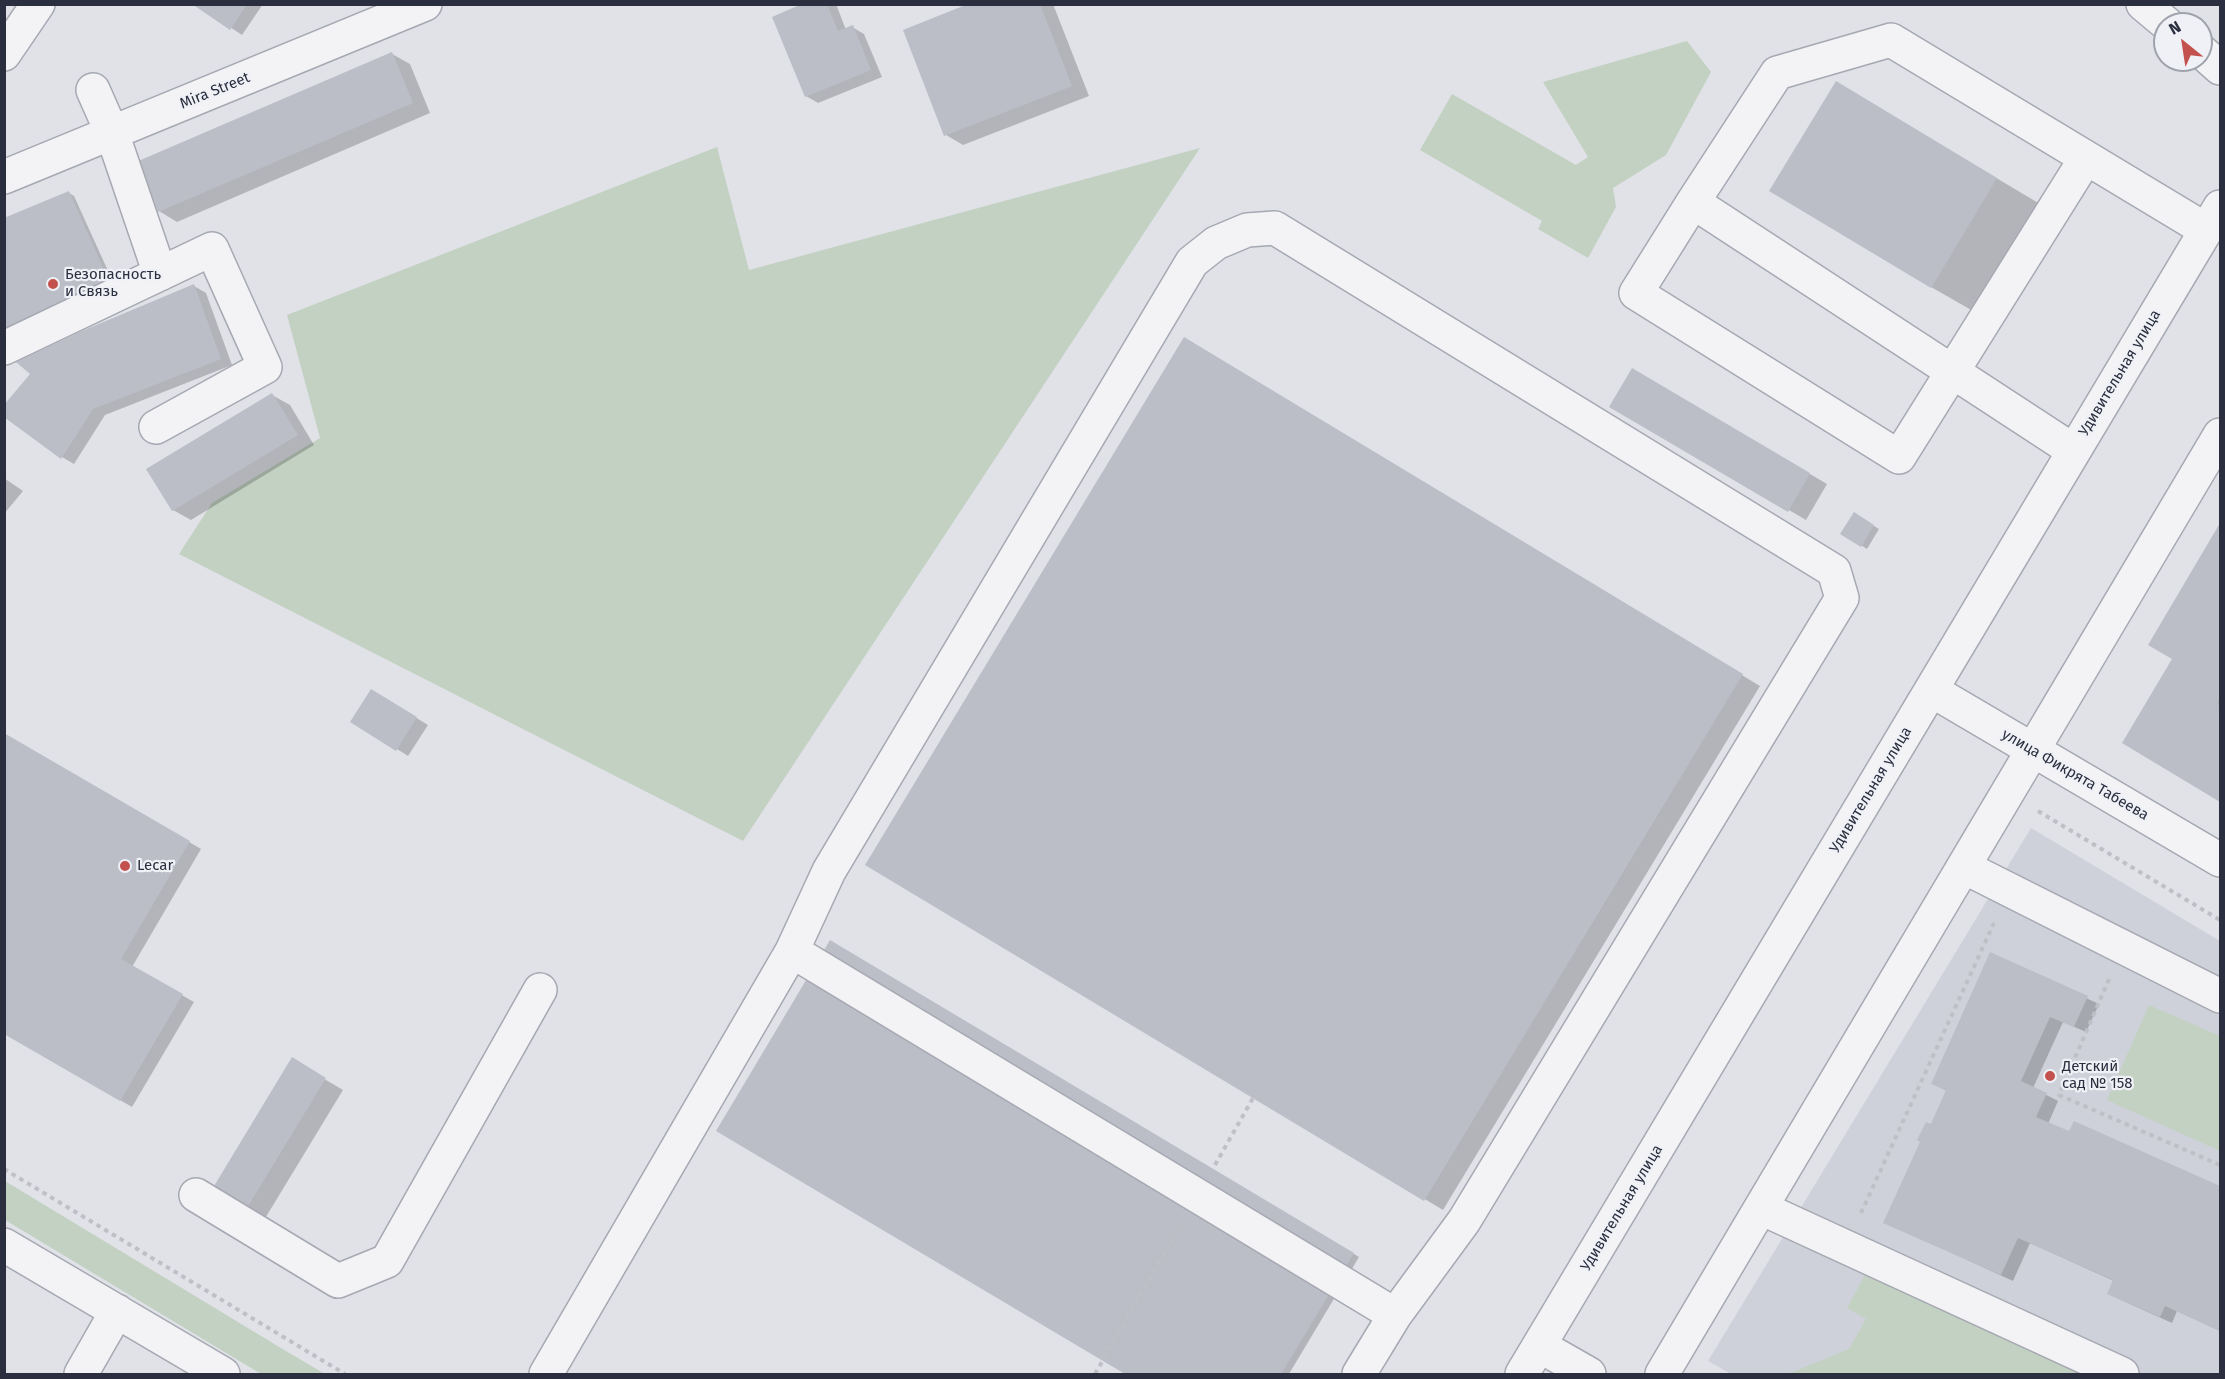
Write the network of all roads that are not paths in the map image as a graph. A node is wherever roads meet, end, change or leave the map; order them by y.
1 (38, 4) edge
2 (425, 4) edge
3 (4, 54) edge
4 (93, 90) dead end
5 (112, 133) junction
6 (2086, 158) junction
7 (4, 177) edge
8 (1693, 202) junction
9 (2213, 218) edge
10 (160, 274) junction
11 (4, 348) edge
12 (1953, 372) junction
13 (156, 427) dead end
14 (2220, 435) edge
15 (2074, 451) junction
16 (1931, 690) junction
17 (2032, 751) junction
18 (2220, 860) edge
19 (1964, 867) junction
20 (792, 951) junction
21 (540, 990) dead end
22 (2220, 996) edge
23 (196, 1195) dead end
24 (1761, 1208) junction
25 (4, 1245) edge
26 (117, 1311) junction
27 (1395, 1315) junction
28 (1540, 1346) junction
29 (81, 1374) edge
30 (223, 1374) edge
31 (546, 1374) edge
32 (1359, 1374) edge
33 (1522, 1374) edge
34 (1589, 1374) edge
35 (1662, 1374) edge
36 (2122, 1374) edge

1 - 3 street
2 - 5 street, Mira Street
4 - 5 street
5 - 7 street, Mira Street
5 - 10 street
6 - 8 street
6 - 9 street
6 - 12 street
8 - 12 street
8 - 12 street
9 - 15 street, Удивительная улица
10 - 11 street
10 - 13 street
12 - 15 street
14 - 17 street
15 - 16 street, Удивительная улица
16 - 17 street, улица Фикрята Табеева
16 - 28 street, Удивительная улица
17 - 18 street, улица Фикрята Табеева
17 - 19 street
19 - 22 street
19 - 24 street
20 - 27 street
20 - 27 street
20 - 31 street
21 - 23 street
24 - 35 street
24 - 36 street
25 - 26 street
26 - 29 street
26 - 30 street
27 - 32 street
28 - 33 street, Удивительная улица
28 - 34 street

